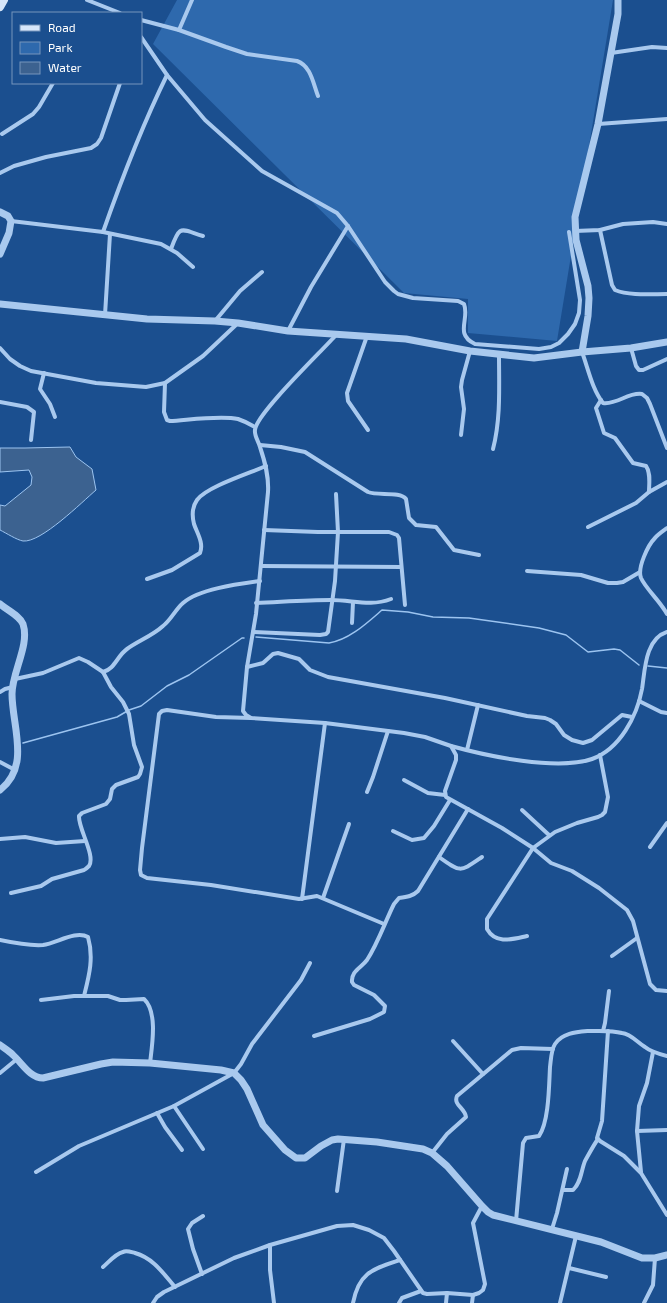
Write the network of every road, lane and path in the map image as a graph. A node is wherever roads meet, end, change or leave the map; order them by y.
1 (4, 0) edge
2 (87, 0) edge
3 (192, 0) edge
4 (618, 0) edge
5 (0, 7) edge
6 (117, 12) edge
7 (142, 20) edge
8 (179, 30) junction
9 (142, 38) edge
10 (667, 48) edge
11 (611, 53) junction
12 (167, 75) junction
13 (52, 84) edge
14 (120, 84) edge
15 (318, 96) dead end
16 (667, 119) edge
17 (598, 124) junction
18 (2, 134) dead end
19 (0, 173) edge
20 (0, 212) edge
21 (11, 221) junction
22 (667, 224) edge
23 (348, 226) junction
24 (600, 230) junction
25 (572, 231) junction
26 (103, 232) junction
27 (110, 234) junction
28 (203, 236) dead end
29 (171, 249) junction
30 (0, 254) edge
31 (192, 267) dead end
32 (262, 272) dead end
33 (667, 294) edge
34 (0, 304) edge
35 (105, 315) junction
36 (215, 321) junction
37 (238, 323) junction
38 (288, 331) junction
39 (336, 335) junction
40 (367, 336) junction
41 (667, 342) edge
42 (0, 348) edge
43 (631, 348) junction
44 (470, 351) junction
45 (582, 352) junction
46 (499, 354) junction
47 (667, 359) edge
48 (44, 373) junction
49 (165, 382) junction
50 (601, 400) junction
51 (0, 402) edge
52 (54, 417) dead end
53 (255, 427) junction
54 (368, 430) dead end
55 (462, 435) dead end
56 (30, 440) dead end
57 (260, 445) junction
58 (667, 448) edge
59 (493, 449) dead end
60 (266, 466) junction
61 (667, 482) edge
62 (649, 492) junction
63 (336, 494) dead end
64 (588, 528) dead end
65 (667, 528) edge
66 (264, 530) junction
67 (338, 532) junction
68 (479, 555) dead end
69 (261, 566) junction
70 (335, 567) junction
71 (401, 567) junction
72 (527, 572) dead end
73 (640, 572) junction
74 (147, 579) dead end
75 (260, 581) junction
76 (392, 599) dead end
77 (332, 600) junction
78 (353, 602) junction
79 (256, 603) junction
80 (0, 604) edge
81 (405, 605) dead end
82 (667, 614) edge
83 (352, 623) dead end
84 (253, 632) junction
85 (667, 632) edge
86 (247, 667) junction
87 (103, 672) junction
88 (15, 679) junction
89 (13, 687) junction
90 (0, 692) edge
91 (639, 701) junction
92 (478, 705) junction
93 (667, 712) edge
94 (632, 717) junction
95 (252, 718) junction
96 (325, 723) junction
97 (388, 730) junction
98 (451, 746) junction
99 (467, 750) junction
100 (600, 755) junction
101 (0, 762) edge
102 (15, 770) junction
103 (404, 780) dead end
104 (0, 790) edge
105 (366, 792) dead end
106 (445, 795) junction
107 (450, 800) junction
108 (468, 809) junction
109 (522, 810) dead end
110 (667, 823) edge
111 (349, 824) dead end
112 (393, 831) dead end
113 (549, 835) junction
114 (0, 839) edge
115 (85, 841) junction
116 (650, 846) dead end
117 (533, 848) junction
118 (439, 857) junction
119 (482, 857) dead end
120 (11, 893) dead end
121 (323, 898) junction
122 (302, 899) junction
123 (384, 924) junction
124 (527, 936) dead end
125 (638, 938) junction
126 (0, 940) edge
127 (612, 956) dead end
128 (310, 963) dead end
129 (608, 991) dead end
130 (667, 991) edge
131 (84, 996) junction
132 (41, 1000) dead end
133 (606, 1031) junction
134 (314, 1036) dead end
135 (452, 1041) dead end
136 (0, 1045) edge
137 (553, 1049) junction
138 (653, 1052) junction
139 (667, 1056) edge
140 (17, 1059) junction
141 (150, 1063) junction
142 (0, 1073) edge
143 (234, 1073) junction
144 (483, 1074) junction
145 (174, 1106) junction
146 (158, 1113) junction
147 (667, 1130) edge
148 (636, 1131) junction
149 (344, 1139) junction
150 (598, 1139) junction
151 (203, 1149) dead end
152 (182, 1150) dead end
153 (432, 1153) junction
154 (567, 1169) dead end
155 (36, 1172) dead end
156 (641, 1173) junction
157 (563, 1190) junction
158 (337, 1191) dead end
159 (482, 1206) junction
160 (667, 1215) edge
161 (203, 1216) dead end
162 (516, 1221) junction
163 (552, 1229) junction
164 (576, 1236) junction
165 (270, 1245) junction
166 (667, 1255) edge
167 (655, 1258) junction
168 (400, 1260) junction
169 (103, 1267) dead end
170 (569, 1268) junction
171 (202, 1274) junction
172 (606, 1277) dead end
173 (175, 1287) junction
174 (420, 1291) junction
175 (447, 1293) junction
176 (473, 1295) junction
177 (153, 1303) edge
178 (274, 1303) edge
179 (353, 1303) edge
180 (399, 1303) edge
181 (446, 1303) edge
182 (472, 1303) edge
183 (560, 1303) edge
184 (644, 1303) edge

1 - 5 main road
2 - 6 street
3 - 8 street
4 - 11 street
7 - 8 street
8 - 15 street
9 - 12 street
10 - 11 street
11 - 17 street
12 - 23 street
12 - 26 street
13 - 18 street
14 - 19 street
16 - 17 street
17 - 25 street
20 - 21 street
21 - 26 street
21 - 30 street
22 - 24 street
23 - 25 street
23 - 38 street
24 - 25 street
24 - 33 street
25 - 45 street
26 - 27 street
27 - 29 street
27 - 35 street
28 - 29 street
29 - 31 street
32 - 36 street
34 - 35 street
35 - 36 street
36 - 37 street
37 - 38 street
37 - 49 street
38 - 39 street
39 - 40 street
39 - 53 street
40 - 44 street
40 - 54 street
41 - 43 street
42 - 48 street
43 - 45 street
43 - 47 street
44 - 46 street
44 - 55 street
45 - 46 street
45 - 50 street
46 - 59 street
48 - 49 street
48 - 52 street
49 - 53 street
50 - 58 street
50 - 62 street
51 - 56 street
53 - 57 street
57 - 60 street
57 - 68 street
60 - 66 street
60 - 74 street
61 - 62 street
62 - 64 street
63 - 67 street
65 - 73 street
66 - 67 street
66 - 69 street
67 - 70 street
67 - 71 street
69 - 70 street
69 - 75 street
70 - 71 street
70 - 77 street
71 - 81 street
72 - 73 street
73 - 82 street
75 - 79 street
75 - 87 street
76 - 78 street
77 - 78 street
77 - 79 street
77 - 84 street
78 - 83 street
79 - 84 street
80 - 88 street
84 - 86 street
85 - 91 street
86 - 92 street
86 - 95 street
87 - 88 street
87 - 115 street
88 - 89 street
89 - 90 street
89 - 102 street
91 - 93 street
91 - 94 street
92 - 94 street
92 - 99 street
94 - 100 street
95 - 96 street
95 - 122 street
96 - 97 street
96 - 122 street
97 - 98 street
97 - 105 street
98 - 99 street
98 - 106 street
99 - 100 street
100 - 113 street
101 - 102 street
102 - 104 street
103 - 106 street
106 - 107 street
107 - 108 street
107 - 112 street
108 - 117 street
108 - 118 street
109 - 113 street
110 - 116 street
111 - 121 street
113 - 117 street
114 - 115 street
115 - 120 street
117 - 124 street
117 - 125 street
118 - 119 street
118 - 123 street
121 - 122 street
121 - 123 street
123 - 134 street
125 - 127 street
125 - 130 street
126 - 131 street
128 - 143 street
129 - 133 street
131 - 132 street
131 - 141 street
133 - 137 street
133 - 138 street
133 - 150 street
135 - 144 street
136 - 140 street
137 - 144 street
137 - 162 street
138 - 139 street
138 - 148 street
140 - 141 street
140 - 142 street
141 - 143 street
143 - 145 street
143 - 149 street
144 - 153 street
145 - 146 street
145 - 151 street
146 - 152 street
146 - 155 street
147 - 148 street
148 - 156 street
149 - 153 street
149 - 158 street
150 - 156 street
150 - 157 street
153 - 159 street
154 - 157 street
156 - 160 street
157 - 163 street
159 - 162 street
159 - 176 street
161 - 171 street
162 - 163 street
163 - 164 street
164 - 167 street
164 - 170 street
165 - 168 street
165 - 171 street
165 - 178 street
166 - 167 street
167 - 184 street
168 - 174 street
168 - 179 street
169 - 173 street
170 - 172 street
170 - 183 street
171 - 173 street
173 - 177 street
174 - 175 street
174 - 180 street
175 - 176 street
175 - 181 street
176 - 182 street

